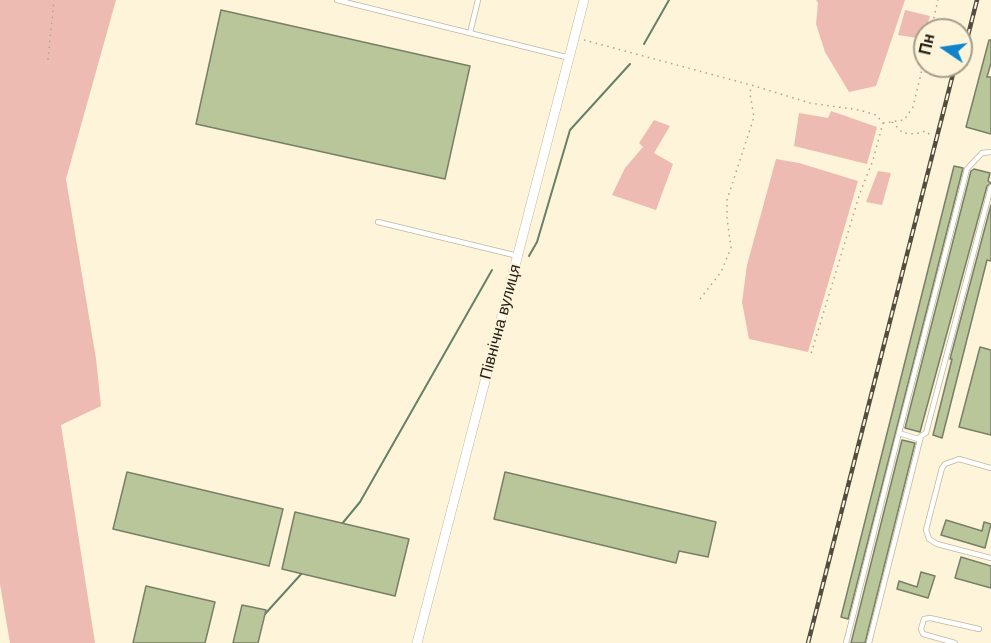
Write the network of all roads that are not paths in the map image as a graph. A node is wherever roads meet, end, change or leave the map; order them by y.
1 (337, 0) edge
2 (478, 0) edge
3 (584, 0) edge
4 (470, 33) junction
5 (570, 58) junction
6 (991, 152) edge
7 (991, 187) edge
8 (378, 222) dead end
9 (518, 256) junction
10 (899, 434) junction
11 (921, 436) junction
12 (991, 468) edge
13 (991, 558) edge
14 (979, 629) dead end
15 (417, 643) edge
16 (846, 643) edge
17 (869, 643) edge
18 (955, 643) edge

1 - 4 lane
2 - 4 lane
3 - 5 street, Північна вулиця
4 - 5 lane
5 - 9 street, Північна вулиця
6 - 10 lane
7 - 11 lane
8 - 9 lane
9 - 15 street, Північна вулиця
10 - 11 lane
10 - 16 lane
11 - 17 lane
12 - 13 lane
14 - 18 lane

